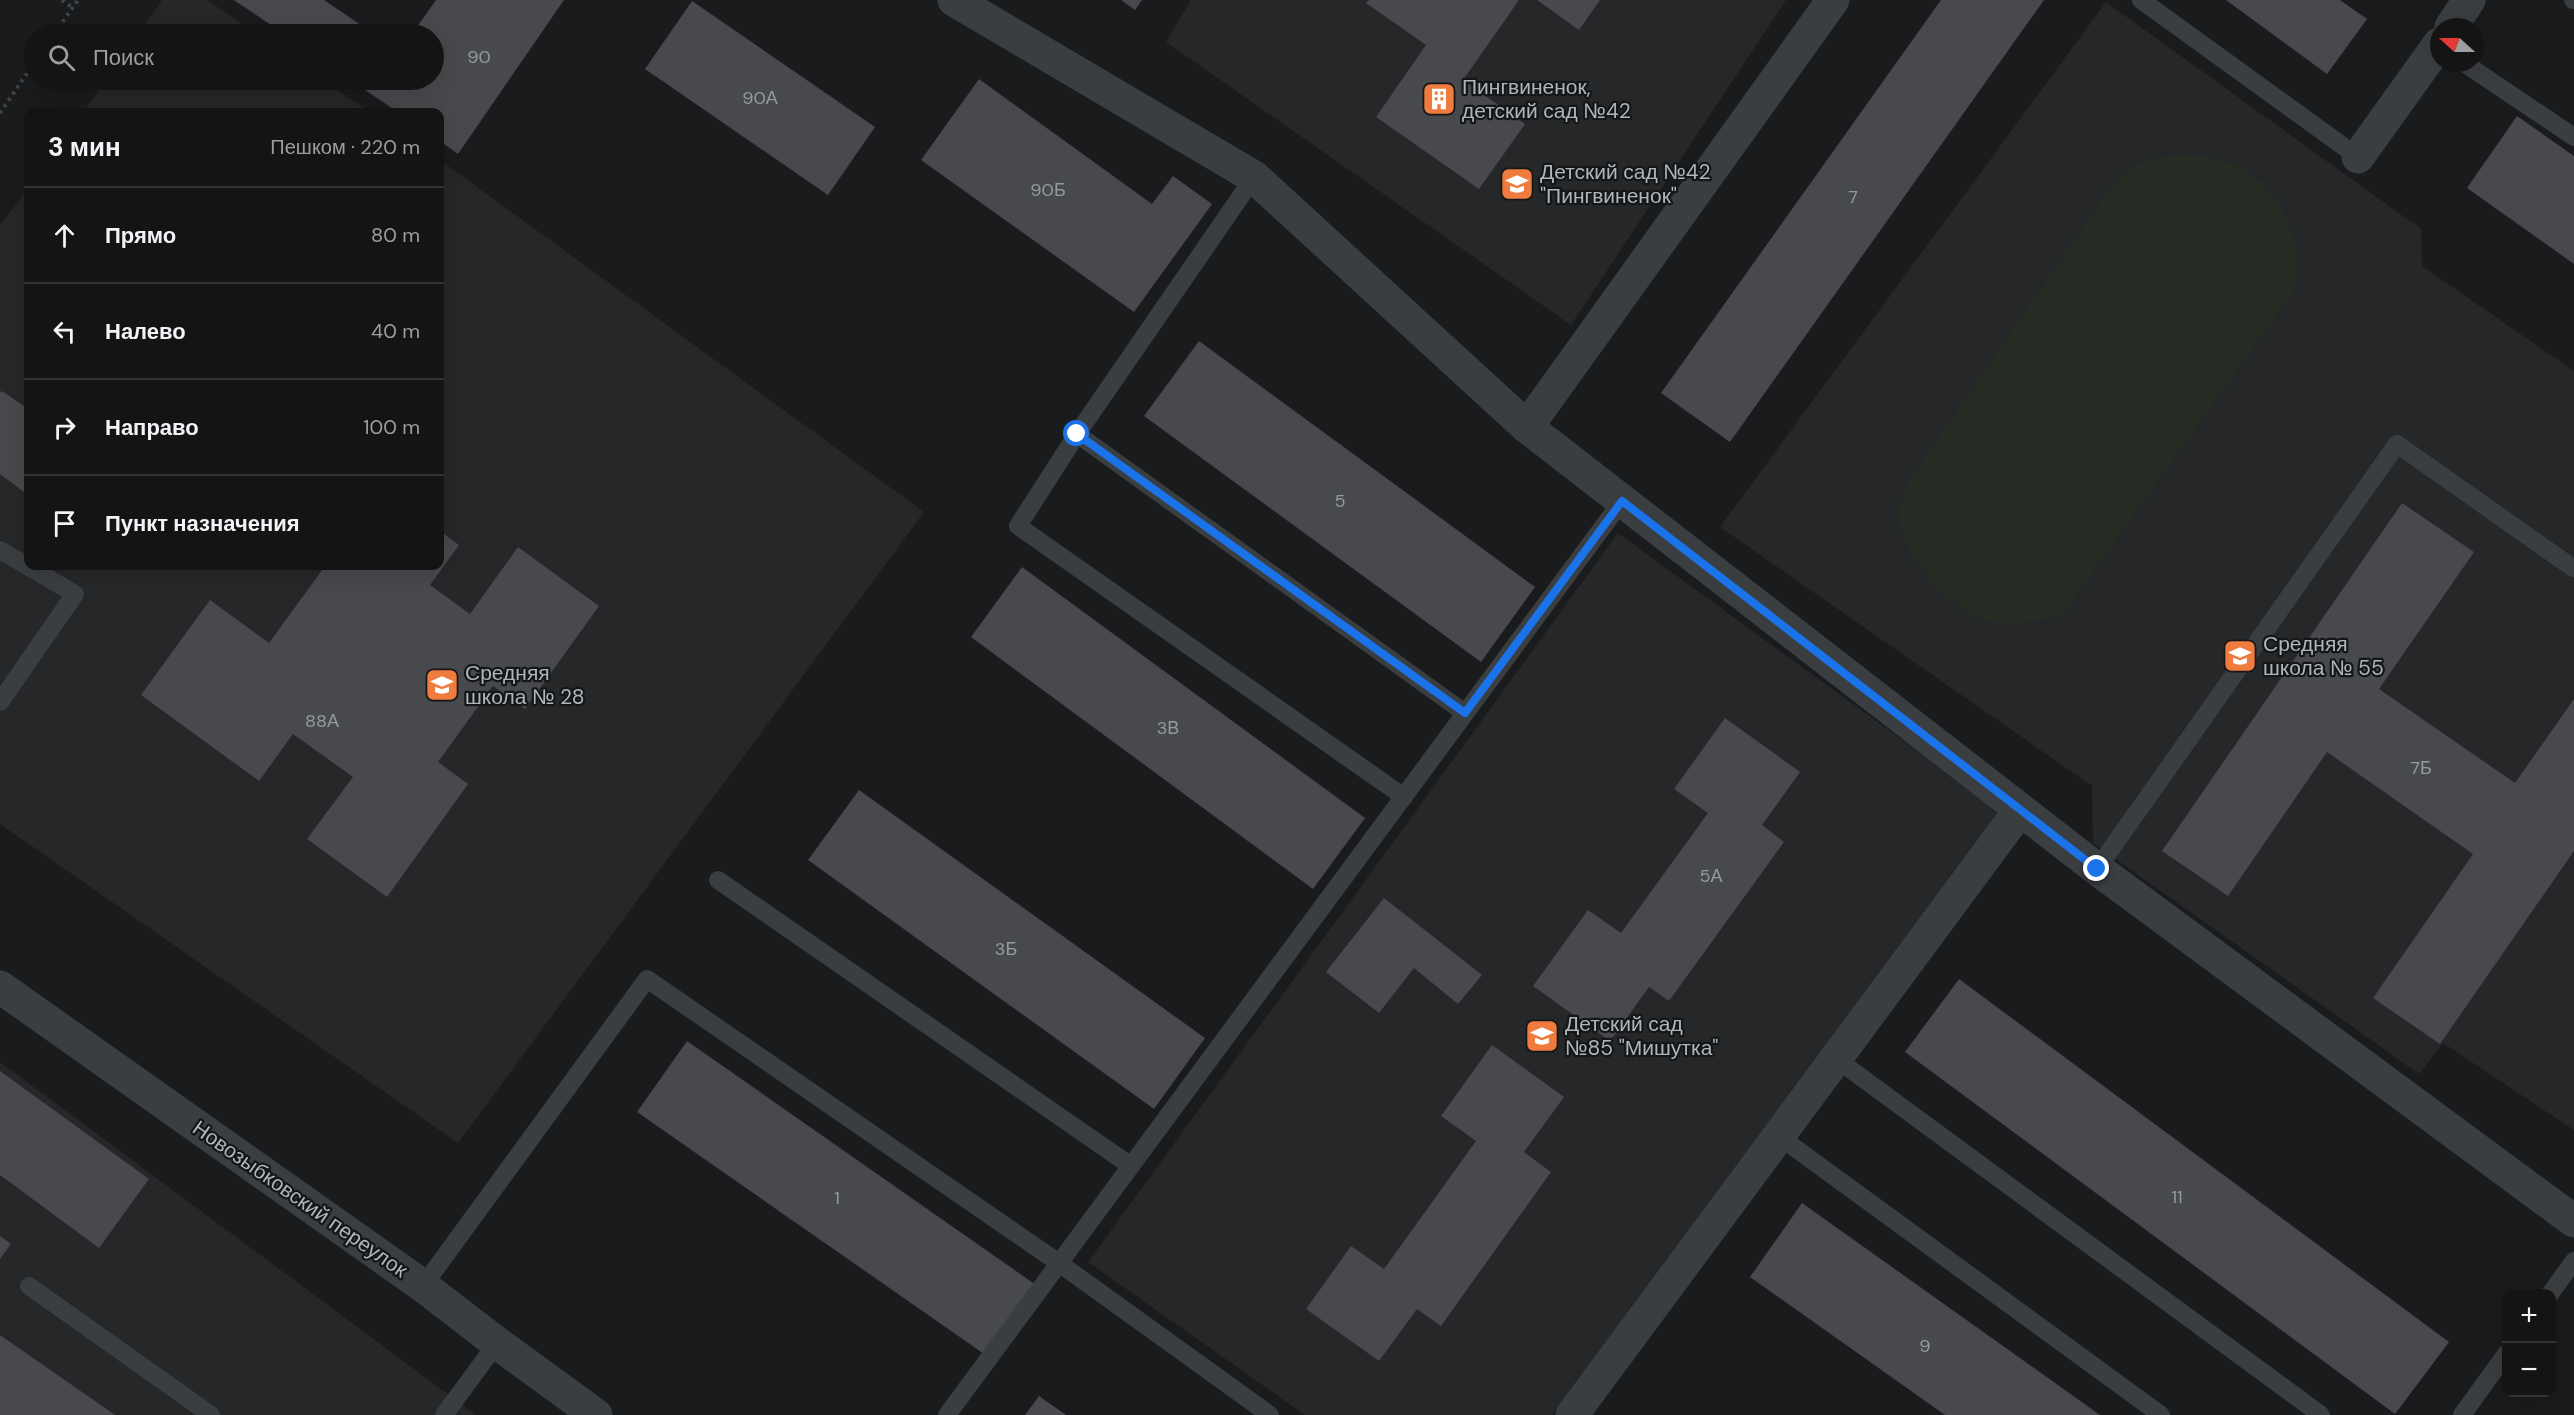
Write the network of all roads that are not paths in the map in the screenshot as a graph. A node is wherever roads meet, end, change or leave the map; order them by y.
1 (954, 0) edge
2 (1833, 0) edge
3 (2141, 0) edge
4 (2469, 0) edge
5 (2460, 18) edge
6 (2430, 65) edge
7 (2484, 72) edge
8 (2574, 137) edge
9 (2358, 157) joint
10 (1254, 177) junction
11 (1527, 427) junction
12 (1077, 434) junction
13 (1622, 501) junction
14 (0, 550) edge
15 (24, 564) edge
16 (2573, 568) edge
17 (34, 570) edge
18 (0, 702) edge
19 (1465, 713) junction
20 (1404, 798) junction
21 (2020, 810) junction
22 (2097, 869) junction
23 (718, 880) dead end
24 (0, 987) edge
25 (1835, 1059) junction
26 (1780, 1137) junction
27 (1131, 1166) junction
28 (2574, 1221) edge
29 (2574, 1261) edge
30 (1059, 1263) junction
31 (29, 1286) dead end
32 (423, 1286) junction
33 (2553, 1289) edge
34 (497, 1343) junction
35 (2502, 1360) edge
36 (211, 1415) edge
37 (444, 1415) edge
38 (596, 1415) edge
39 (947, 1415) edge
40 (1270, 1415) edge
41 (1572, 1415) edge
42 (2161, 1415) edge
43 (2321, 1415) edge
44 (2462, 1415) edge

1 - 10 street
2 - 11 street
3 - 9 lane
4 - 5 street
6 - 9 street
7 - 8 lane
10 - 11 street
10 - 12 lane
11 - 13 street
12 - 19 lane
12 - 20 lane
13 - 19 lane
13 - 21 street
14 - 15 lane
16 - 22 lane
17 - 18 lane
19 - 20 lane
20 - 27 lane
21 - 22 street
21 - 25 street
22 - 28 street
23 - 27 lane
24 - 32 street, Новозыбковский переулок
25 - 26 street
25 - 43 lane
26 - 41 street
26 - 42 lane
27 - 30 lane
29 - 33 lane
30 - 32 lane
30 - 39 lane
30 - 40 lane
31 - 36 lane
32 - 34 street, Новозыбковский переулок
34 - 37 lane
34 - 38 street, Новозыбковский переулок
35 - 44 lane

